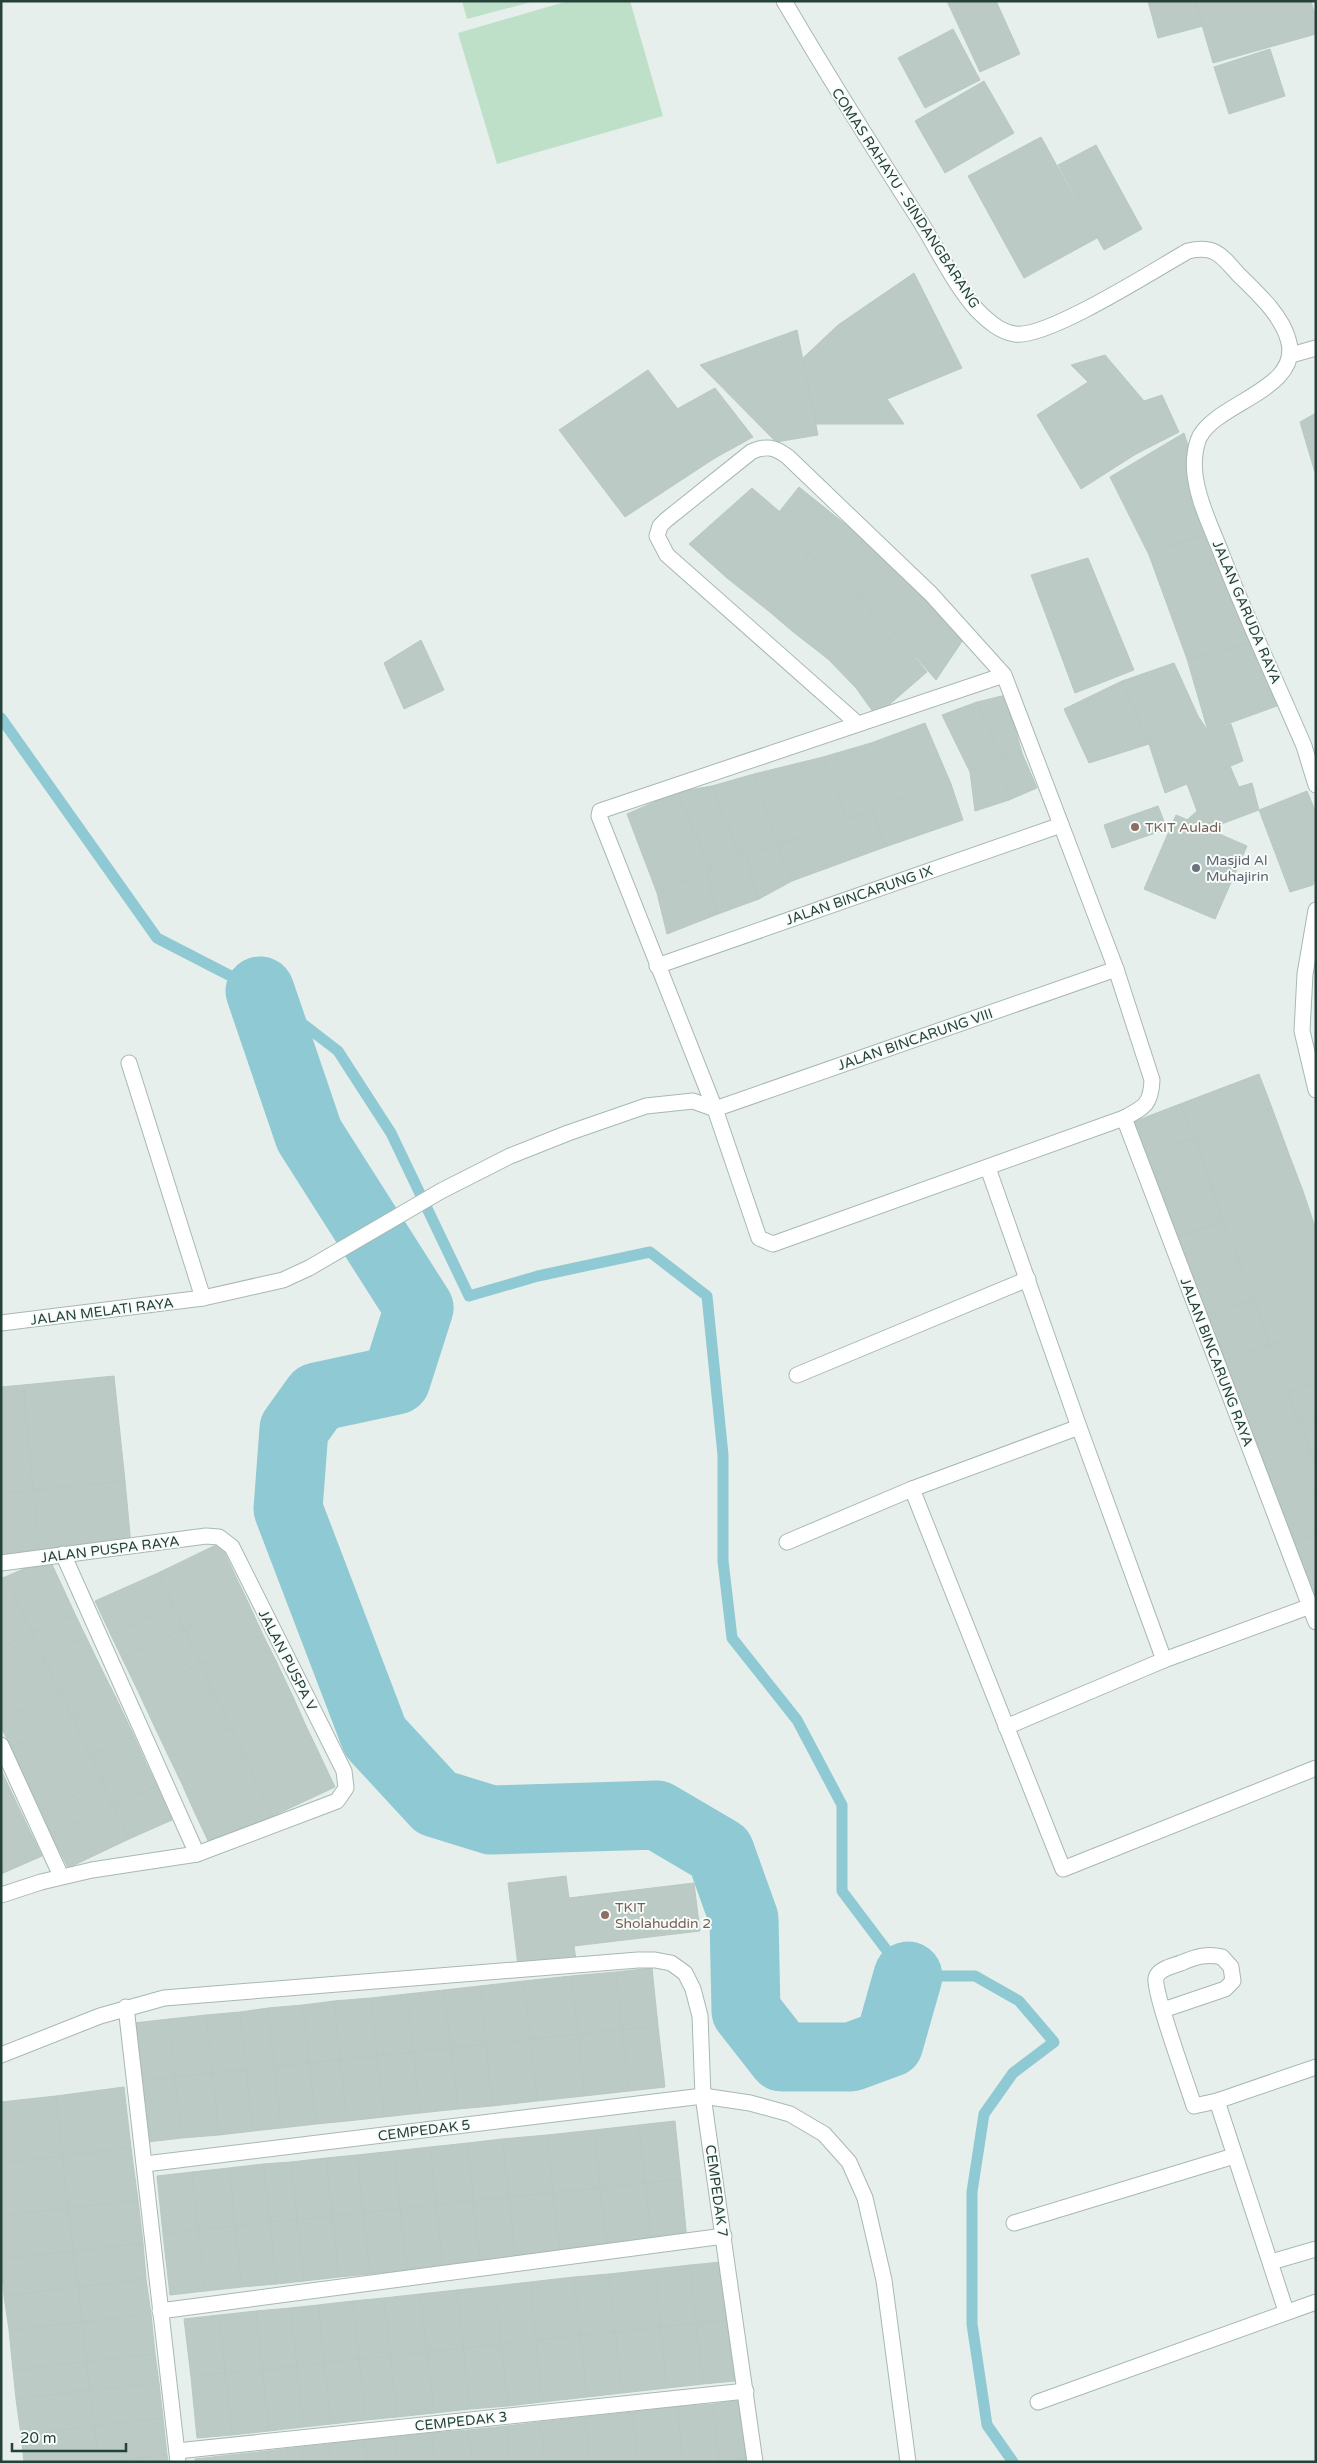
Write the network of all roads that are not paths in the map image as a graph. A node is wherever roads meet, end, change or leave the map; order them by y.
1 (784, 1) edge
2 (1316, 348) edge
3 (1291, 355) junction
4 (1004, 674) junction
5 (858, 724) junction
6 (1316, 785) edge
7 (1061, 825) junction
8 (1315, 913) edge
9 (657, 966) junction
10 (1116, 969) junction
11 (129, 1063) dead end
12 (1316, 1090) edge
13 (715, 1110) junction
14 (1124, 1118) junction
15 (988, 1168) junction
16 (1028, 1279) junction
17 (203, 1298) junction
18 (1, 1323) edge
19 (797, 1375) dead end
20 (1079, 1427) junction
21 (912, 1489) junction
22 (219, 1538) joint
23 (787, 1542) dead end
24 (63, 1554) junction
25 (1, 1563) edge
26 (1313, 1605) edge
27 (1316, 1622) edge
28 (1164, 1660) junction
29 (1006, 1727) junction
30 (1, 1745) edge
31 (1316, 1768) edge
32 (197, 1854) junction
33 (61, 1876) junction
34 (1, 1895) edge
35 (126, 2007) junction
36 (1163, 2010) junction
37 (1, 2055) edge
38 (1316, 2067) edge
39 (703, 2096) junction
40 (1217, 2101) junction
41 (1234, 2156) junction
42 (144, 2164) junction
43 (1014, 2223) dead end
44 (724, 2236) junction
45 (1316, 2249) edge
46 (1271, 2262) junction
47 (1316, 2302) edge
48 (160, 2312) junction
49 (1286, 2312) junction
50 (746, 2391) junction
51 (1038, 2402) dead end
52 (177, 2456) edge
53 (755, 2462) edge
54 (908, 2462) edge

1 - 3 street, COMAS RAHAYU - SINDANGBARANG
2 - 3 street
3 - 6 street, JALAN GARUDA RAYA
4 - 5 street
4 - 5 street
4 - 7 street
5 - 9 street
7 - 9 street, JALAN BINCARUNG IX
7 - 10 street
8 - 12 street
9 - 13 street
10 - 13 street, JALAN BINCARUNG VIII
10 - 14 street
11 - 17 street
13 - 15 street
13 - 17 street, JALAN MELATI RAYA
14 - 15 street
14 - 26 street, JALAN BINCARUNG RAYA
15 - 16 street
16 - 19 street
16 - 20 street
17 - 18 street, JALAN MELATI RAYA
20 - 21 street
20 - 28 street
21 - 23 street
21 - 29 street
22 - 24 street, JALAN PUSPA RAYA
22 - 32 street, JALAN PUSPA V
24 - 25 street, JALAN PUSPA RAYA
24 - 32 street
26 - 27 street, JALAN BINCARUNG RAYA
26 - 28 street
28 - 29 street
29 - 31 street
30 - 33 street
32 - 33 street
33 - 34 street
35 - 37 street, CEMPEDAK 7
35 - 39 street, CEMPEDAK 7
35 - 42 street
36 - 36 street
36 - 40 street
38 - 40 street
39 - 42 street, CEMPEDAK 5
39 - 44 street, CEMPEDAK 7
39 - 54 street, CEMPEDAK 5
40 - 41 street
41 - 43 street
41 - 46 street
42 - 48 street
44 - 48 street
44 - 50 street, CEMPEDAK 7
45 - 46 street
46 - 49 street
47 - 49 street
48 - 52 street
49 - 51 street
50 - 52 street, CEMPEDAK 3
50 - 53 street, CEMPEDAK 7

